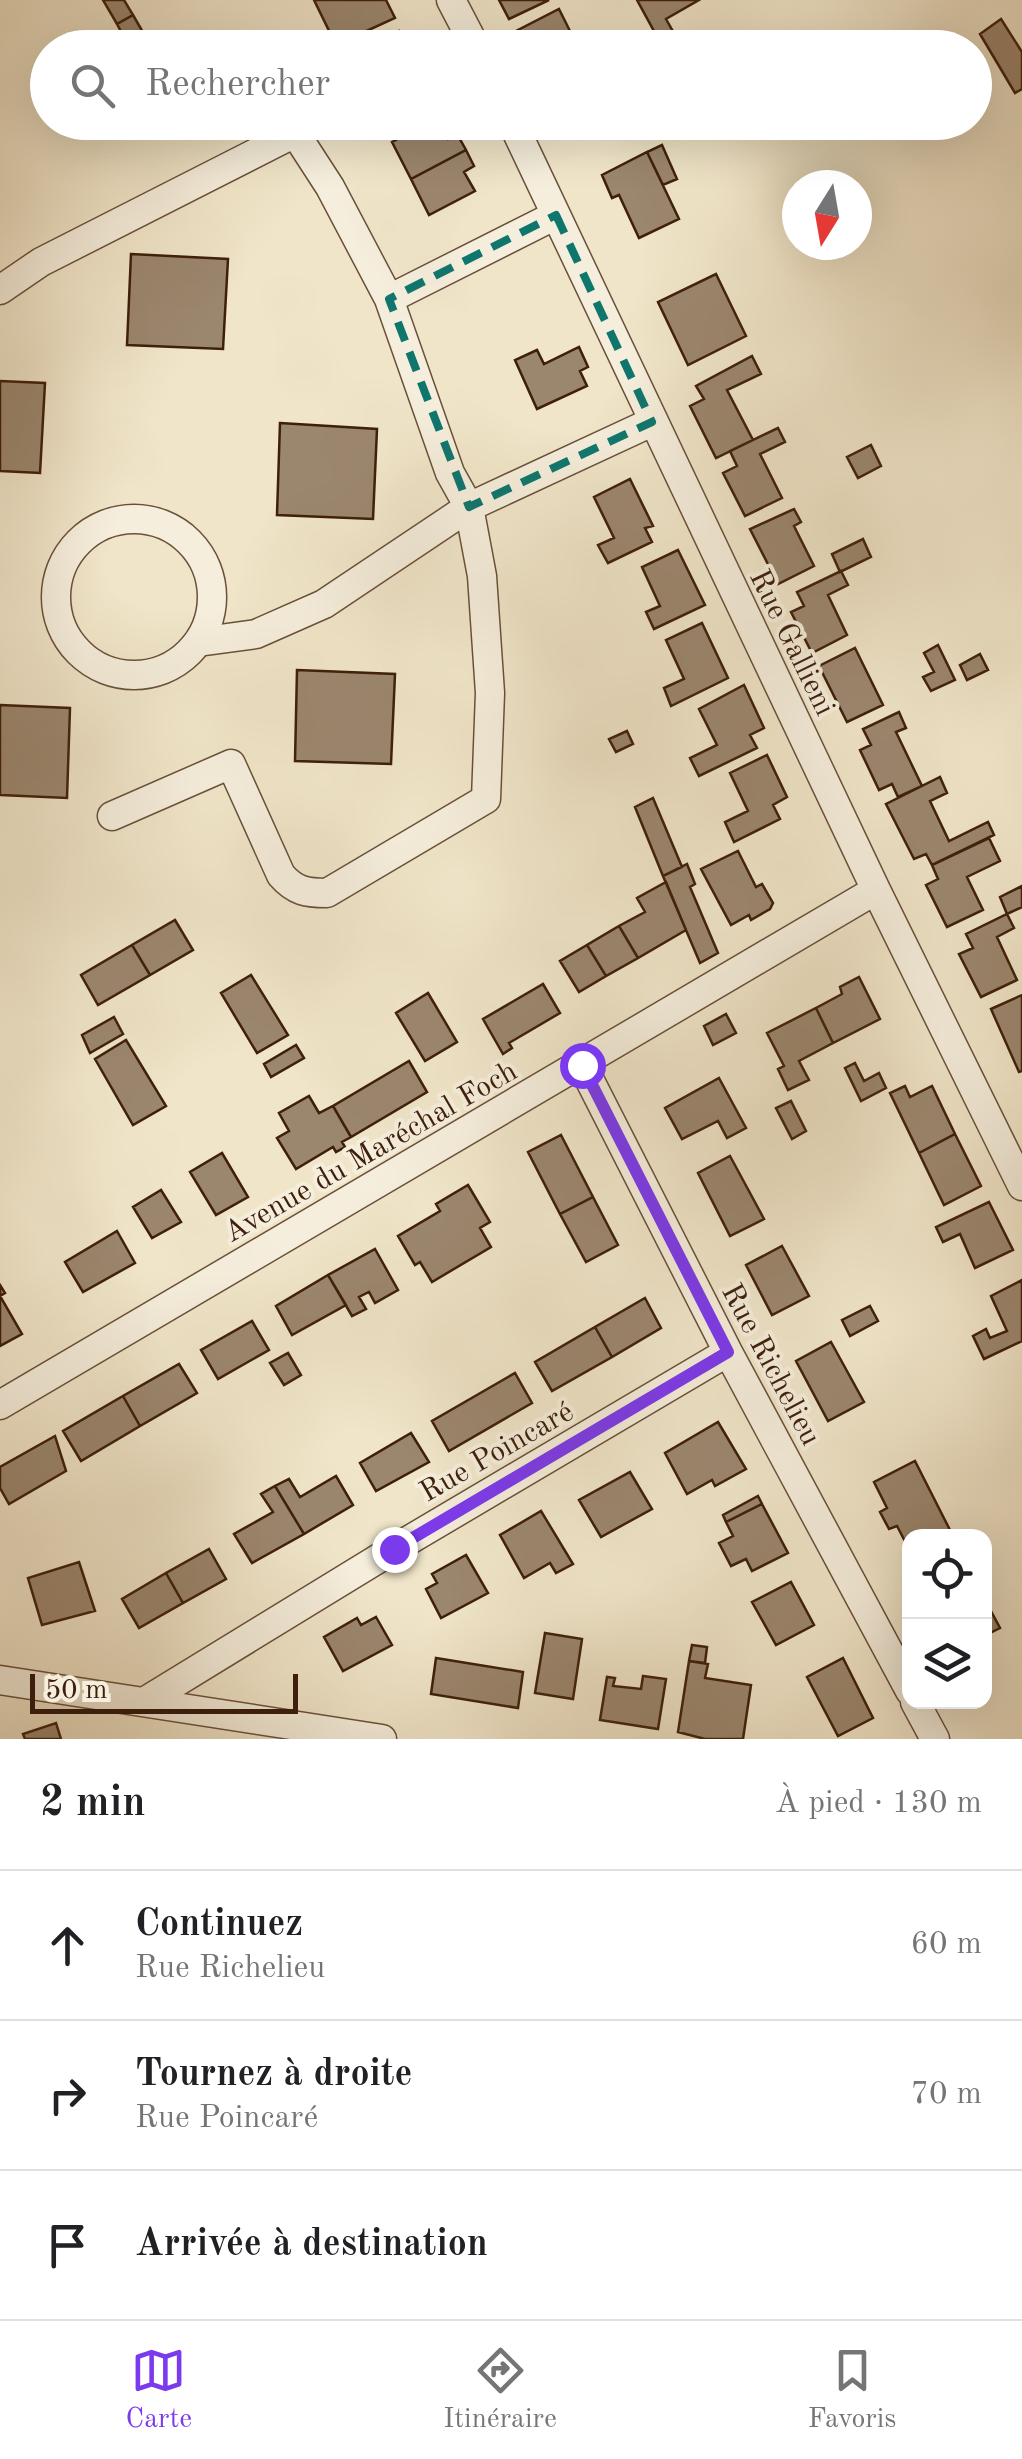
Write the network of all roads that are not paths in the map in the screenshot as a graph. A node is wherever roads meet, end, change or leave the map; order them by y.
1 (451, 0) edge
2 (467, 30) edge
3 (278, 140) edge
4 (299, 140) edge
5 (521, 140) edge
6 (556, 215) junction
7 (0, 290) edge
8 (389, 299) junction
9 (652, 422) junction
10 (469, 507) junction
11 (198, 642) junction
12 (112, 816) dead end
13 (876, 890) junction
14 (582, 1065) junction
15 (1022, 1186) edge
16 (728, 1352) junction
17 (0, 1404) edge
18 (902, 1676) edge
19 (0, 1680) edge
20 (144, 1702) junction
21 (919, 1709) edge
22 (382, 1739) edge
23 (935, 1739) edge

1 - 2 street
3 - 7 street
4 - 8 street
5 - 6 street, Rue Gallieni
6 - 8 street
6 - 9 street, Rue Gallieni
8 - 10 street
9 - 10 street
9 - 13 street, Rue Gallieni
10 - 11 street
10 - 12 street
11 - 11 street
13 - 14 street, Avenue du Maréchal Foch
13 - 15 street, Rue Gallieni
14 - 16 street, Rue Richelieu
14 - 17 street, Avenue du Maréchal Foch
16 - 18 street, Rue Richelieu
16 - 20 street, Rue Poincaré
19 - 20 street
20 - 22 street
21 - 23 street

